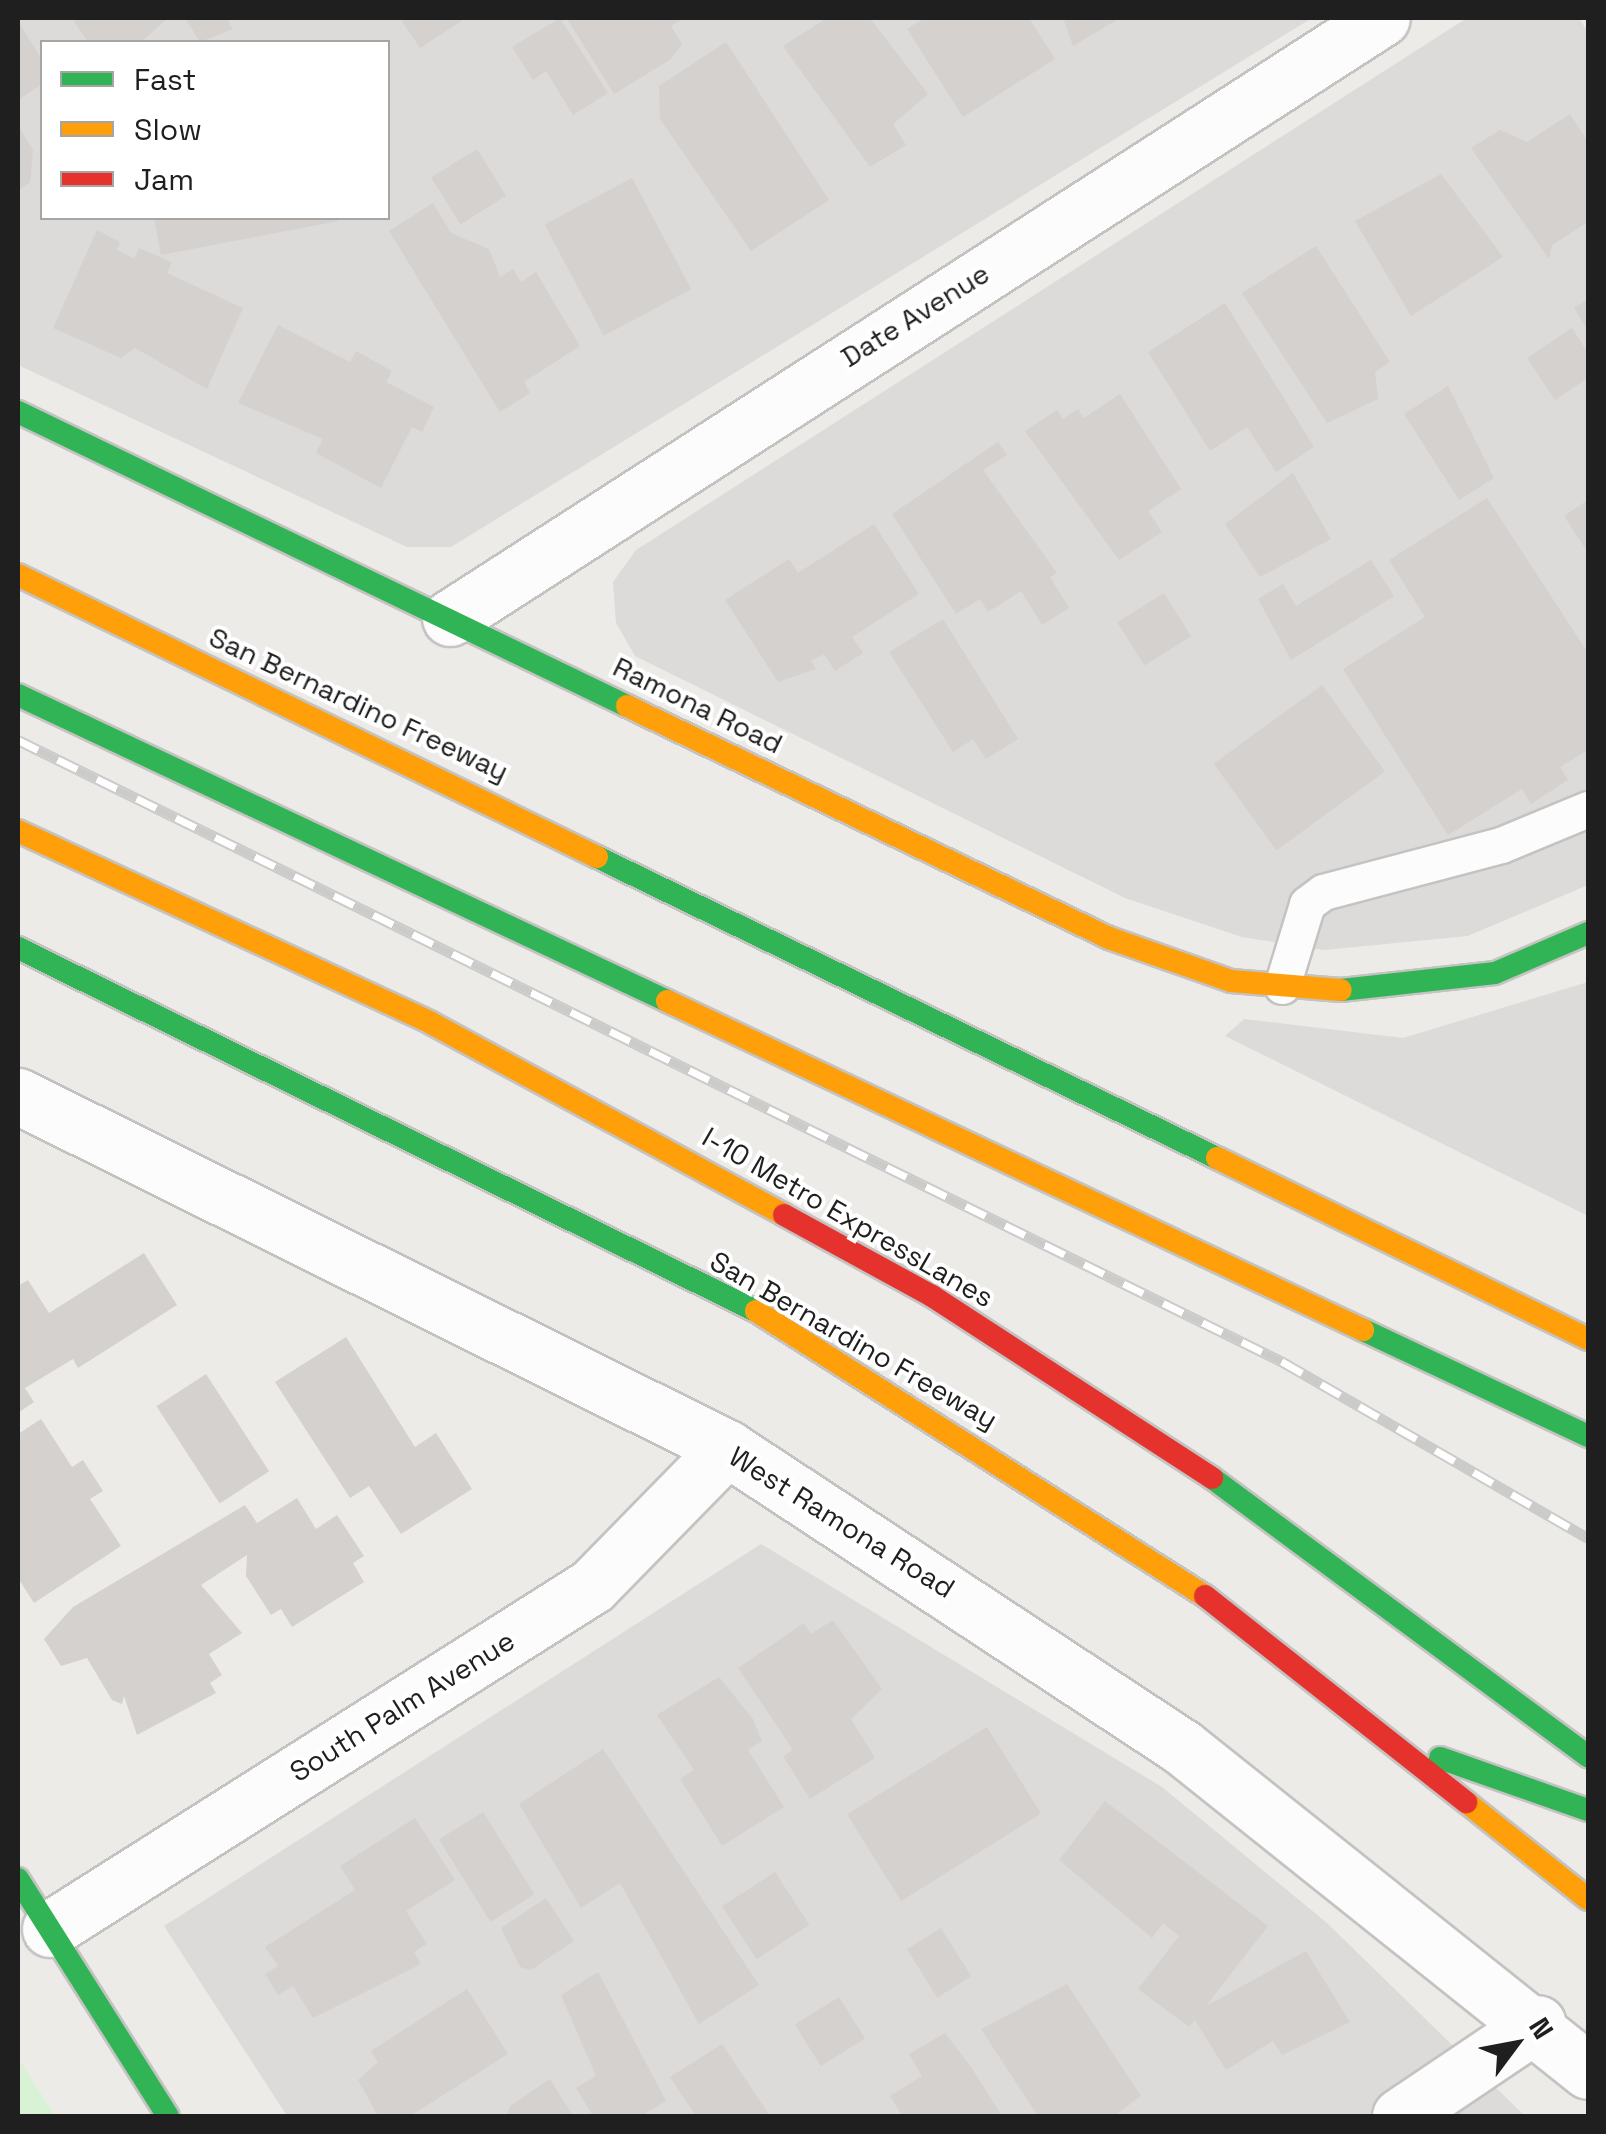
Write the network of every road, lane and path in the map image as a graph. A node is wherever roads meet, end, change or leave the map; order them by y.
1 (1382, 18) edge
2 (18, 412) edge
3 (18, 575) edge
4 (450, 618) junction
5 (18, 695) edge
6 (1588, 809) edge
7 (18, 831) edge
8 (1588, 933) edge
9 (18, 948) edge
10 (1282, 986) junction
11 (18, 1096) edge
12 (1588, 1340) edge
13 (1588, 1436) edge
14 (727, 1448) junction
15 (1404, 1745) junction
16 (1588, 1756) edge
17 (1588, 1810) edge
18 (18, 1879) edge
19 (1588, 1899) edge
20 (50, 1929) junction
21 (1538, 2022) junction
22 (1588, 2072) edge
23 (168, 2116) edge
24 (1400, 2116) edge

1 - 4 street, Date Avenue
2 - 4 main road, Ramona Road
3 - 12 main road, San Bernardino Freeway
4 - 10 main road, Ramona Road
5 - 13 main road
6 - 10 lane
7 - 16 main road, I-10 Metro ExpressLanes
8 - 10 main road, Ramona Road
9 - 15 main road, San Bernardino Freeway
11 - 14 street, West Ramona Road
14 - 20 street, South Palm Avenue
14 - 21 street, West Ramona Road
15 - 17 main road
15 - 19 main road, San Bernardino Freeway
18 - 20 main road
20 - 23 main road
21 - 22 street, West Ramona Road
21 - 24 street

